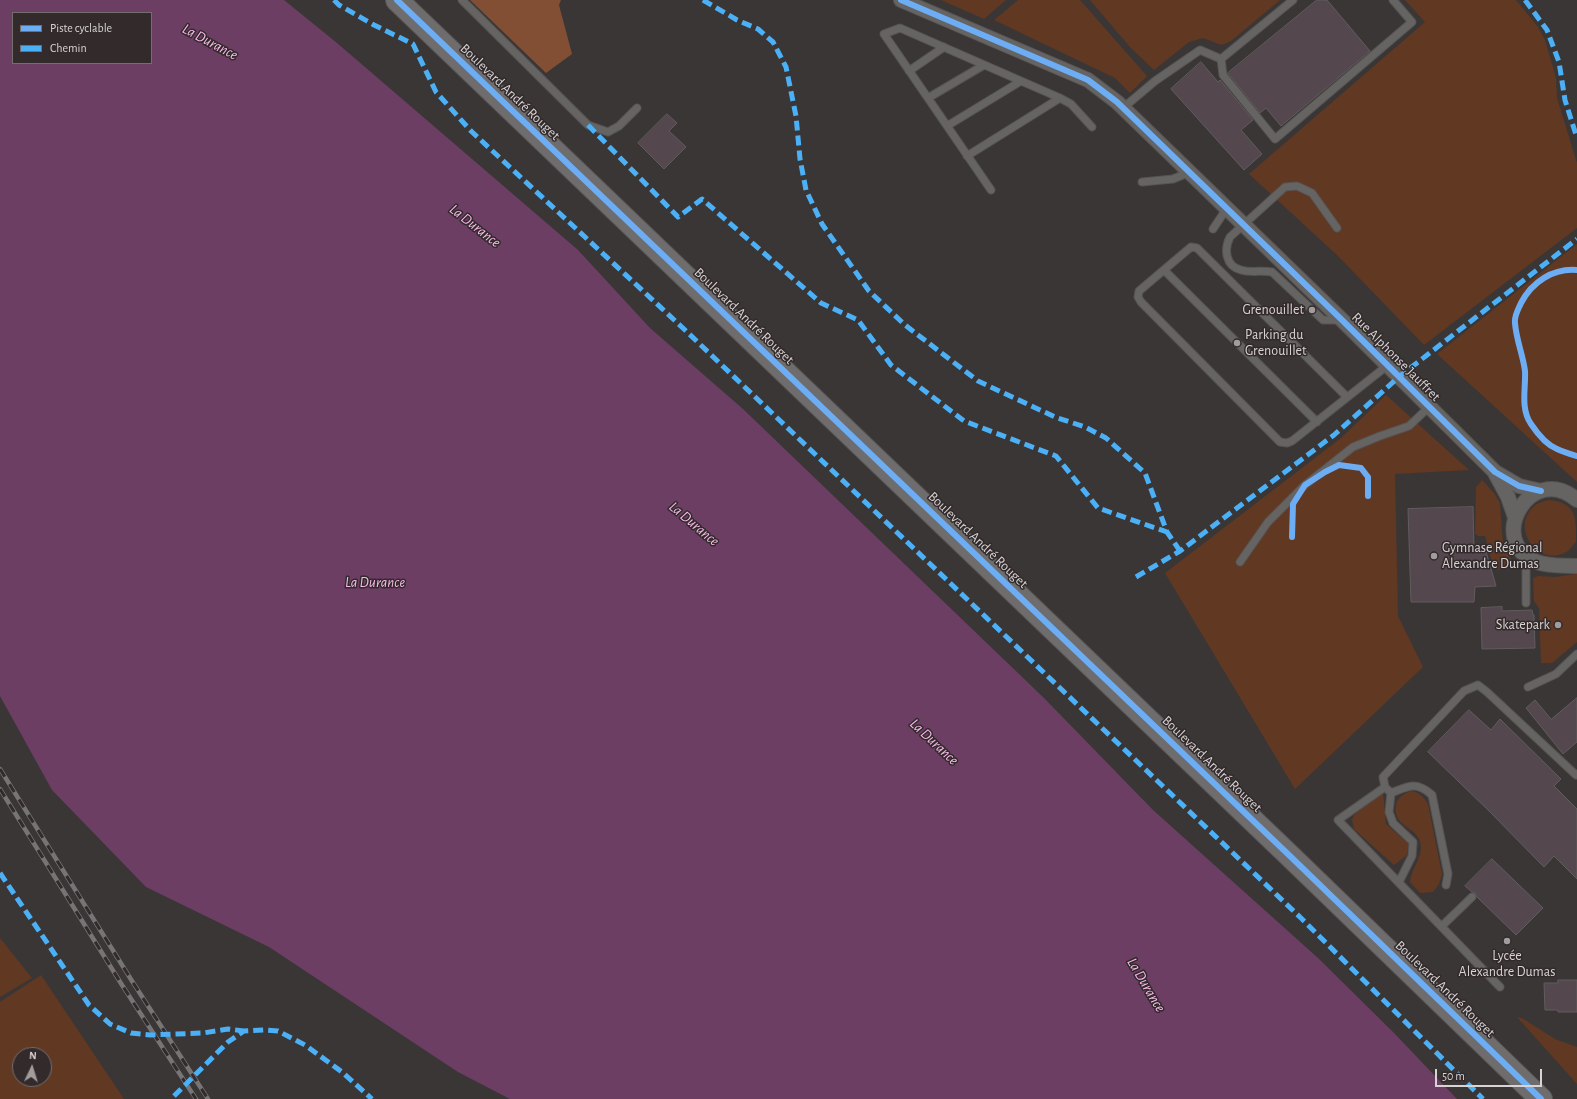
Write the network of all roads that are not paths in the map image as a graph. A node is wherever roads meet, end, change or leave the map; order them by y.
1 (396, 0) edge
2 (462, 0) edge
3 (901, 0) edge
4 (1293, 0) edge
5 (1393, 0) edge
6 (944, 47) junction
7 (1221, 59) junction
8 (984, 65) junction
9 (909, 71) junction
10 (1021, 81) junction
11 (928, 98) junction
12 (1060, 98) junction
13 (637, 108) dead end
14 (1123, 108) junction
15 (947, 126) junction
16 (1092, 127) dead end
17 (967, 156) junction
18 (1190, 172) junction
19 (1142, 182) dead end
20 (991, 190) dead end
21 (1227, 208) junction
22 (1243, 224) junction
23 (1337, 228) dead end
24 (1213, 229) dead end
25 (1227, 259) junction
26 (1217, 268) junction
27 (1164, 270) junction
28 (1342, 320) junction
29 (1388, 365) junction
30 (1347, 397) junction
31 (1429, 407) junction
32 (1317, 422) junction
33 (1495, 472) junction
34 (1541, 491) junction
35 (1577, 500) edge
36 (1515, 517) junction
37 (1526, 556) junction
38 (1577, 556) edge
39 (1240, 562) dead end
40 (1560, 564) junction
41 (1577, 566) edge
42 (1526, 603) dead end
43 (1577, 654) edge
44 (1528, 687) dead end
45 (1577, 774) edge
46 (1385, 787) junction
47 (1391, 793) junction
48 (1399, 882) junction
49 (1446, 885) dead end
50 (1472, 897) dead end
51 (1442, 926) junction
52 (1500, 986) dead end
53 (1541, 1099) edge

1 - 53 main road, Boulevard André Rouget
2 - 13 lane
3 - 14 street, Rue Alphonse Jauffret
4 - 7 lane
5 - 7 lane
6 - 8 lane
6 - 9 lane
6 - 9 lane
7 - 14 lane
8 - 10 lane
8 - 11 lane
9 - 11 lane
10 - 12 lane
10 - 15 lane
11 - 15 lane
12 - 16 lane
12 - 17 lane
14 - 18 street, Rue Alphonse Jauffret
15 - 17 lane
17 - 20 lane
18 - 19 lane
18 - 21 street, Rue Alphonse Jauffret
21 - 22 street, Rue Alphonse Jauffret
21 - 24 lane
22 - 23 lane
22 - 25 lane
22 - 28 street, Rue Alphonse Jauffret
25 - 26 lane
25 - 28 lane
26 - 27 lane
26 - 30 lane
27 - 32 lane
27 - 32 lane
28 - 29 street, Rue Alphonse Jauffret
29 - 30 lane
29 - 31 street, Rue Alphonse Jauffret
30 - 32 lane
31 - 33 street, Rue Alphonse Jauffret
31 - 39 lane
33 - 34 street, Rue Alphonse Jauffret
33 - 36 street, Rue Alphonse Jauffret
34 - 35 street, Rue Alphonse Jauffret
34 - 36 street
36 - 37 street, Rue Alphonse Jauffret
37 - 40 street
37 - 42 lane
38 - 40 street
40 - 41 street
43 - 44 lane
45 - 46 lane
46 - 47 lane
46 - 48 lane
47 - 48 lane
47 - 49 lane
48 - 51 lane
50 - 51 lane
51 - 52 lane

